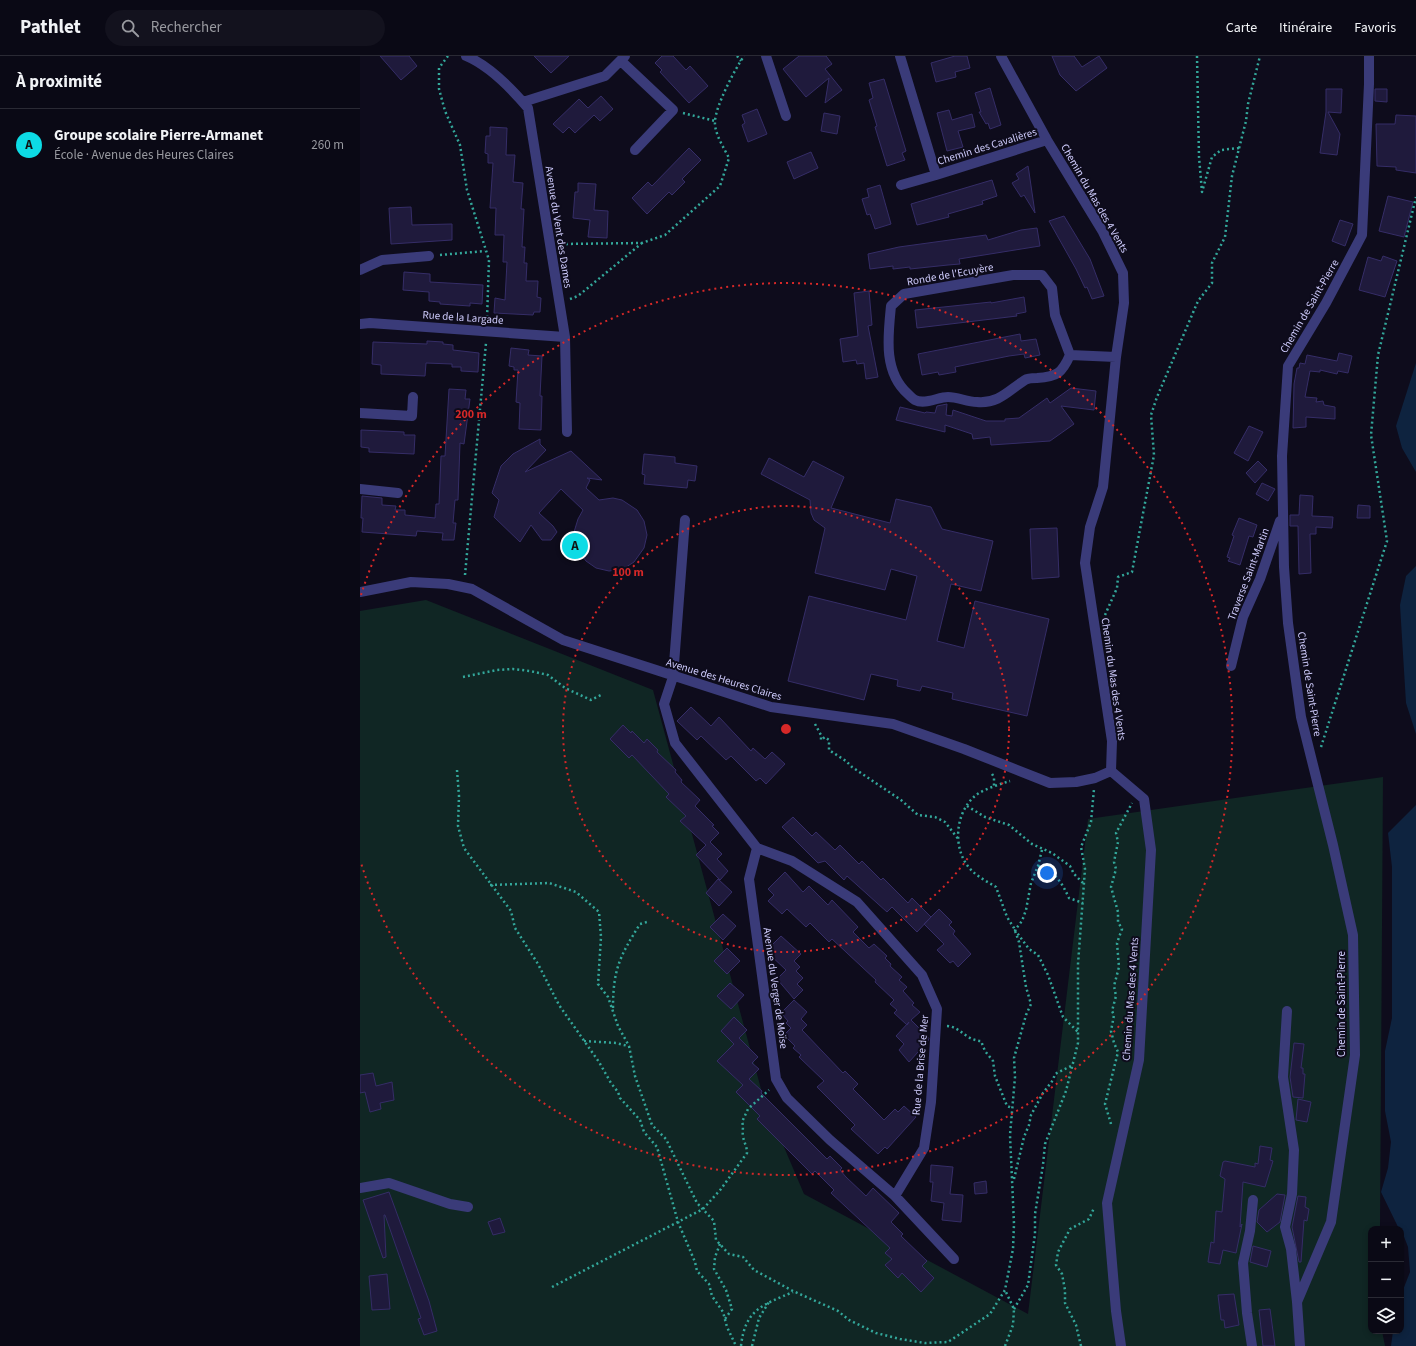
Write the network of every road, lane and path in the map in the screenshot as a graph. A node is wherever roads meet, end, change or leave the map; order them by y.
1 (448, 56) edge
2 (466, 56) edge
3 (737, 56) edge
4 (744, 56) edge
5 (766, 56) edge
6 (900, 56) edge
7 (1001, 56) edge
8 (1197, 56) edge
9 (1260, 56) edge
10 (1369, 56) edge
11 (623, 59) edge
12 (741, 61) junction
13 (523, 102) junction
14 (673, 110) junction
15 (786, 116) dead end
16 (715, 121) junction
17 (1047, 140) junction
18 (1239, 148) junction
19 (635, 150) dead end
20 (936, 175) junction
21 (901, 185) dead end
22 (1416, 197) edge
23 (642, 243) junction
24 (550, 244) junction
25 (486, 251) junction
26 (429, 256) joint
27 (360, 270) edge
28 (559, 302) junction
29 (360, 324) edge
30 (487, 331) junction
31 (565, 336) junction
32 (1070, 355) junction
33 (1116, 357) junction
34 (413, 396) dead end
35 (360, 413) edge
36 (567, 432) dead end
37 (360, 489) edge
38 (398, 493) dead end
39 (1283, 514) junction
40 (685, 520) dead end
41 (464, 588) junction
42 (360, 592) edge
43 (1097, 634) junction
44 (1231, 666) dead end
45 (463, 677) dead end
46 (673, 677) junction
47 (601, 695) dead end
48 (814, 720) dead end
49 (1314, 769) junction
50 (457, 770) dead end
51 (1111, 771) junction
52 (1025, 774) junction
53 (1095, 778) junction
54 (1138, 793) junction
55 (967, 806) junction
56 (959, 841) junction
57 (757, 848) junction
58 (1042, 850) junction
59 (1038, 866) junction
60 (1084, 884) junction
61 (490, 885) junction
62 (1083, 903) junction
63 (647, 922) dead end
64 (1015, 930) junction
65 (613, 1011) junction
66 (1287, 1011) dead end
67 (936, 1025) junction
68 (1078, 1033) junction
69 (584, 1041) junction
70 (629, 1046) junction
71 (1073, 1064) junction
72 (776, 1079) junction
73 (1012, 1108) junction
74 (1112, 1126) dead end
75 (1013, 1184) junction
76 (360, 1188) edge
77 (895, 1196) junction
78 (1252, 1200) dead end
79 (1096, 1205) dead end
80 (468, 1207) dead end
81 (703, 1209) junction
82 (678, 1222) junction
83 (720, 1244) junction
84 (954, 1259) dead end
85 (552, 1288) dead end
86 (1005, 1290) junction
87 (793, 1291) junction
88 (770, 1302) junction
89 (1297, 1302) junction
90 (1014, 1310) junction
91 (725, 1320) junction
92 (736, 1346) edge
93 (741, 1346) edge
94 (752, 1346) edge
95 (1006, 1346) edge
96 (1080, 1346) edge
97 (1121, 1346) edge
98 (1252, 1346) edge
99 (1300, 1346) edge

1 - 25 path
2 - 13 street, Avenue du Vent des Dames
3 - 12 path
4 - 12 path
5 - 15 street
6 - 20 street, Chemin des Cavalières
7 - 17 street, Chemin du Mas des 4 Vents
8 - 18 path
9 - 18 path
10 - 39 street, Chemin de Saint-Pierre
11 - 13 street
11 - 14 street
12 - 16 path
13 - 24 street, Avenue du Vent des Dames
14 - 16 path
14 - 19 street
16 - 23 path
17 - 20 street, Chemin des Cavalières
17 - 33 street, Chemin du Mas des 4 Vents
18 - 43 path
20 - 21 street
22 - 49 path
23 - 24 path
23 - 28 path
24 - 28 street, Avenue du Vent des Dames
25 - 26 path
25 - 30 path
26 - 27 street
28 - 31 street, Avenue du Vent des Dames
29 - 30 street, Rue de la Largade
30 - 31 street, Rue de la Largade
30 - 41 path
31 - 36 street, Avenue du Vent des Dames
32 - 32 street, Ronde de l'Ecuyère
32 - 33 street
33 - 43 street, Chemin du Mas des 4 Vents
34 - 35 street
37 - 38 street
39 - 44 street, Traverse Saint-Martin
39 - 49 street, Chemin de Saint-Pierre
40 - 46 street
41 - 42 street, Avenue des Heures Claires
41 - 46 street, Avenue des Heures Claires
43 - 51 street, Chemin du Mas des 4 Vents
45 - 47 path
46 - 52 street, Avenue des Heures Claires
46 - 57 street
48 - 56 path
49 - 89 street, Chemin de Saint-Pierre
50 - 61 path
51 - 53 street, Avenue des Heures Claires
51 - 54 street, Chemin du Mas des 4 Vents
52 - 53 street, Avenue des Heures Claires
52 - 55 path
53 - 60 path
54 - 74 path
54 - 97 street, Chemin du Mas des 4 Vents
55 - 56 path
55 - 58 path
56 - 64 path
57 - 67 street, Rue de la Brise de Mer
57 - 72 street, Avenue du Verger de Moïse
58 - 59 path
58 - 60 path
59 - 62 path
59 - 64 path
60 - 62 path
61 - 65 path
61 - 69 path
62 - 68 path
63 - 65 path
64 - 68 path
64 - 73 path
65 - 70 path
66 - 89 street
67 - 73 path
67 - 77 street, Rue de la Brise de Mer
68 - 71 path
69 - 70 path
69 - 82 path
70 - 81 path
71 - 75 path
71 - 90 path
72 - 77 street, Avenue du Verger de Moïse
72 - 81 path
73 - 75 path
75 - 86 path
76 - 80 street
77 - 84 street, Avenue du Verger de Moïse
78 - 98 street
79 - 96 path
81 - 82 path
81 - 83 path
82 - 85 path
82 - 91 path
83 - 87 path
83 - 91 path
86 - 87 path
86 - 90 path
87 - 88 path
88 - 93 path
88 - 94 path
89 - 99 street, Chemin de Saint-Pierre
90 - 95 path
91 - 92 path

